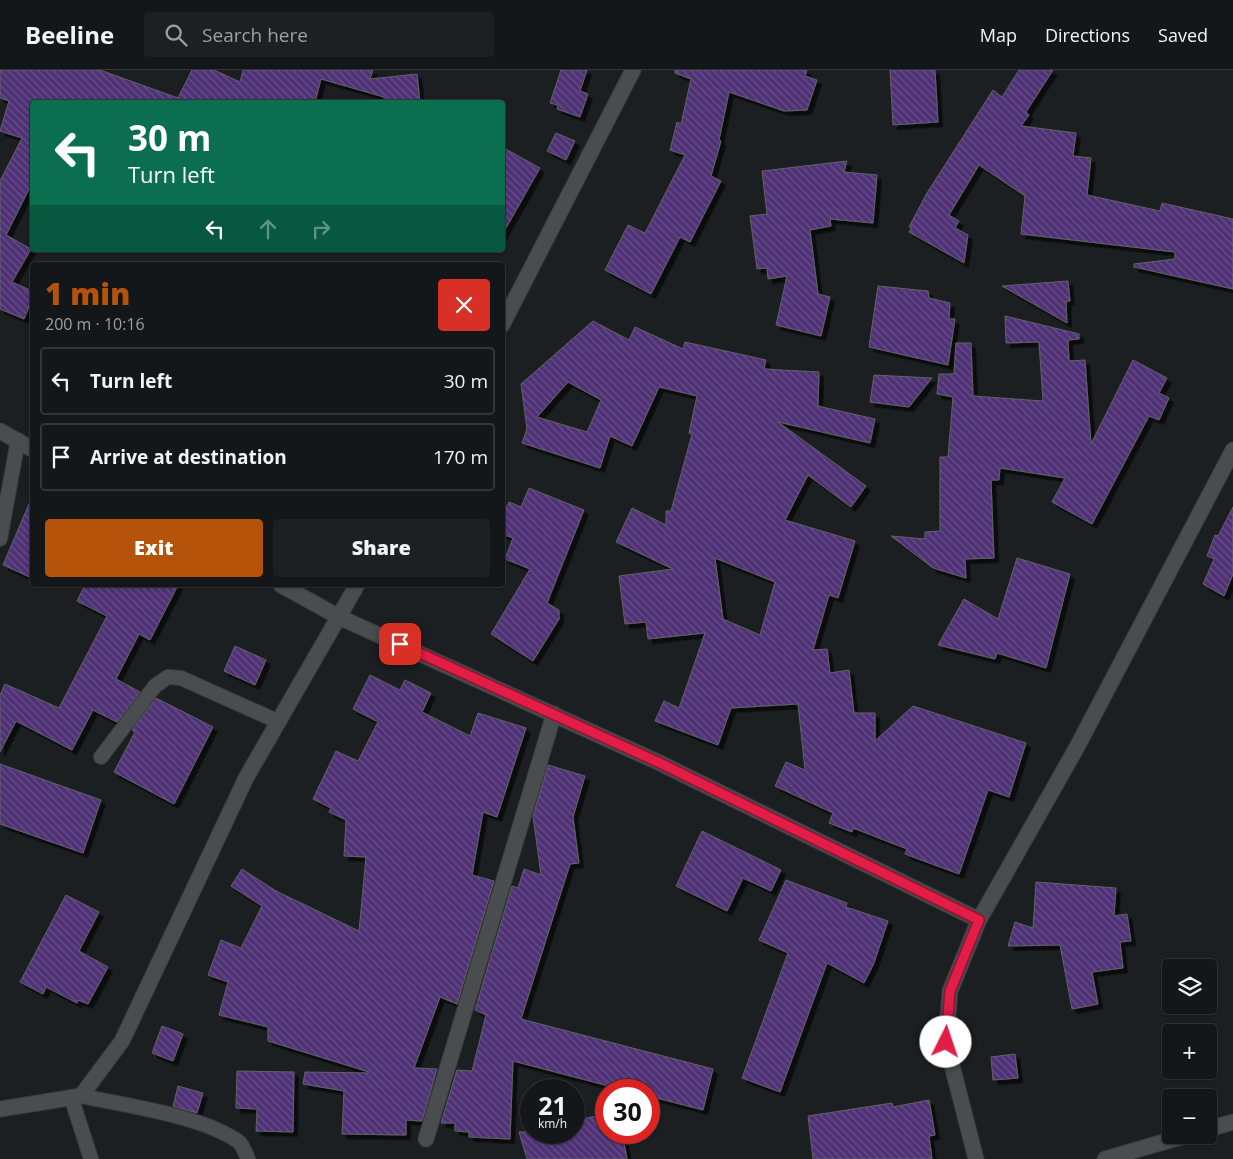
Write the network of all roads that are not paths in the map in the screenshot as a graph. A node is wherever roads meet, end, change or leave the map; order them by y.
1 (633, 70) edge
2 (505, 319) edge
3 (0, 431) edge
4 (18, 440) junction
5 (30, 448) edge
6 (1233, 450) edge
7 (0, 539) edge
8 (285, 587) edge
9 (356, 587) edge
10 (339, 617) junction
11 (554, 714) junction
12 (278, 722) junction
13 (101, 757) dead end
14 (979, 920) junction
15 (76, 1097) junction
16 (0, 1109) edge
17 (1233, 1122) edge
18 (1217, 1127) edge
19 (426, 1139) dead end
20 (1162, 1143) edge
21 (91, 1159) edge
22 (248, 1159) edge
23 (976, 1159) edge
24 (1105, 1159) edge

1 - 2 street
3 - 4 street
4 - 5 street
4 - 7 lane
6 - 14 street
8 - 10 street
9 - 10 street
10 - 11 street
10 - 12 street
11 - 14 street
11 - 19 street
12 - 13 lane
12 - 15 street
14 - 23 street
15 - 16 street
15 - 21 lane
15 - 22 lane
17 - 18 street
20 - 24 street

